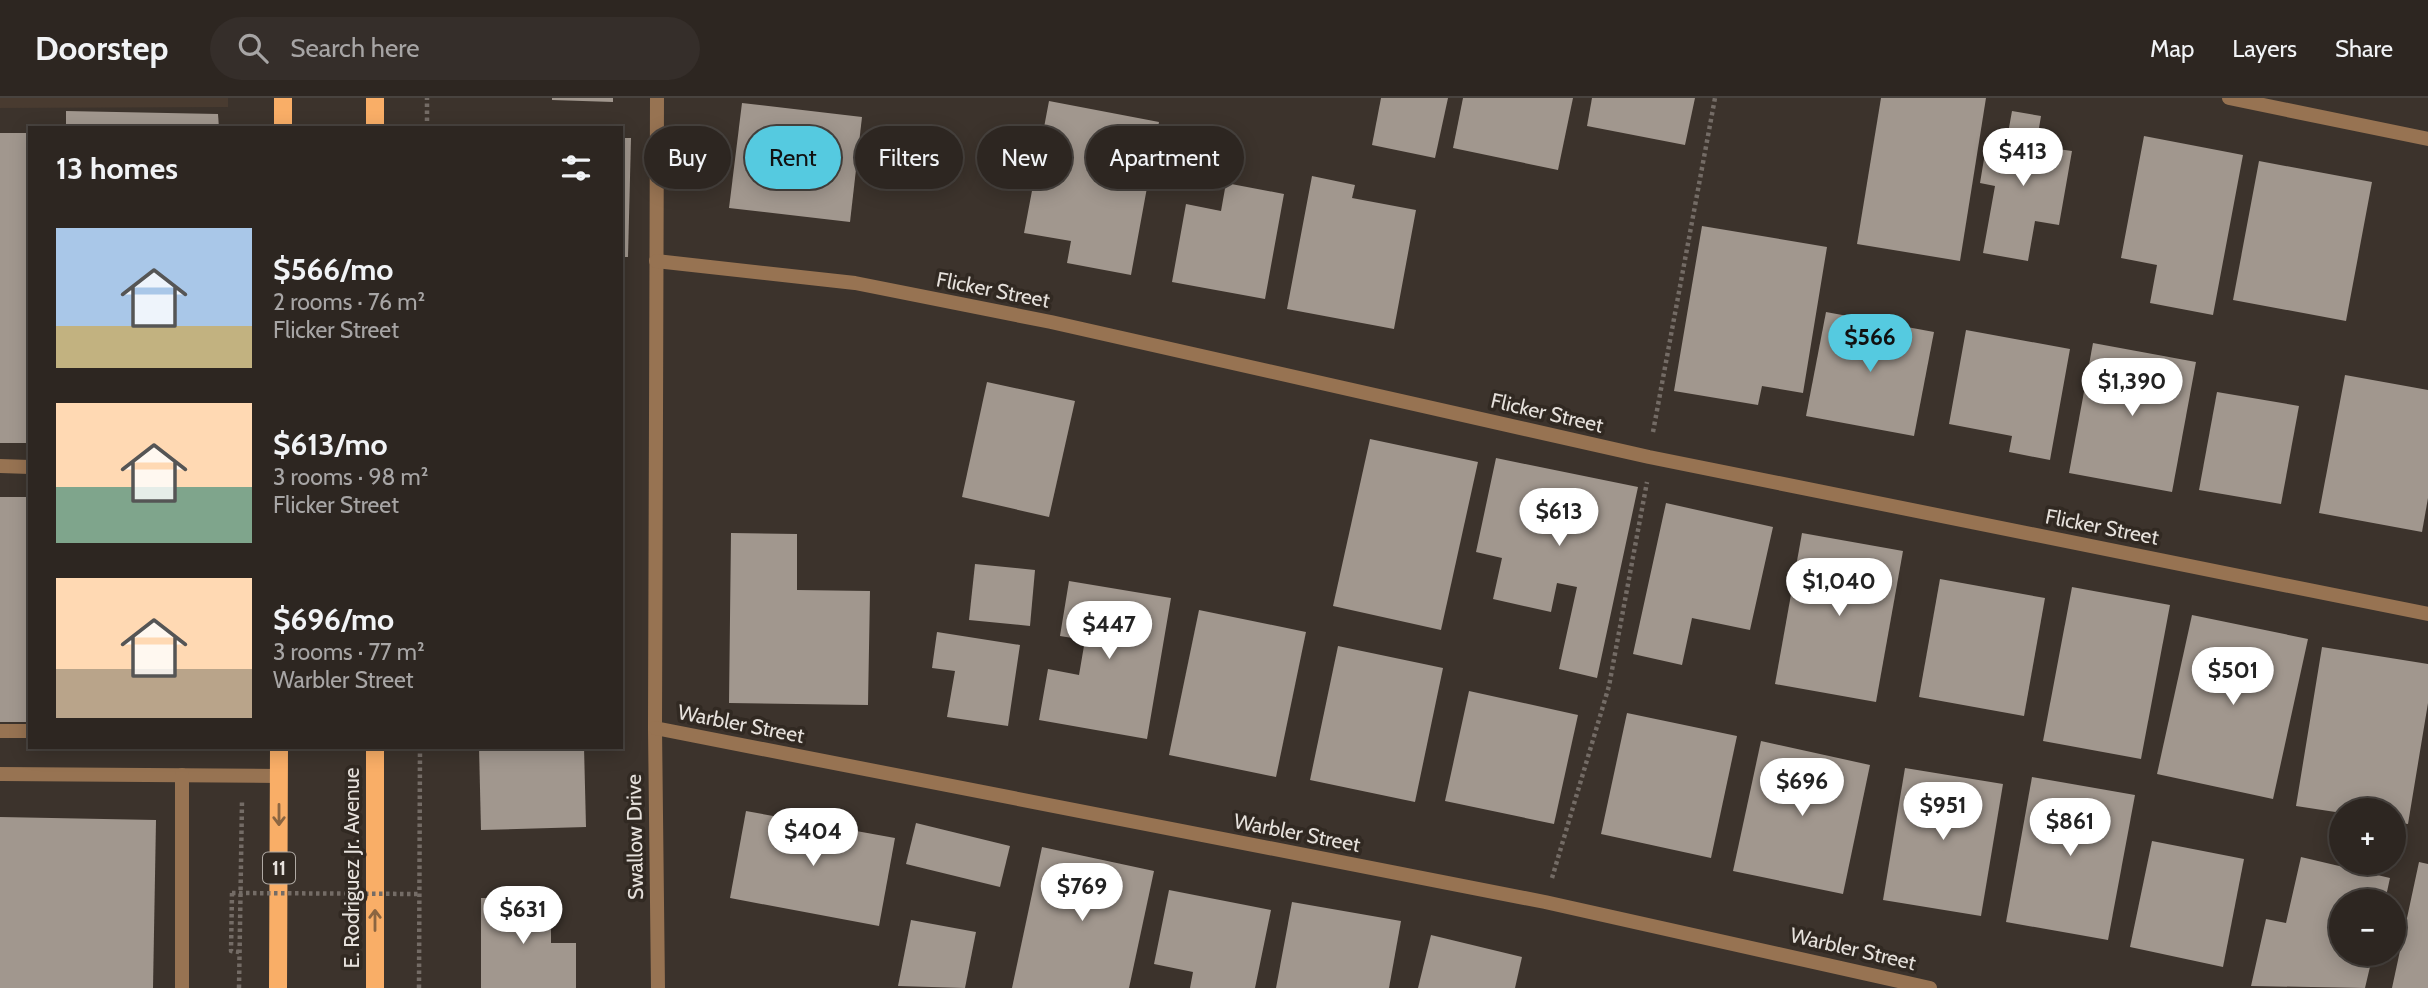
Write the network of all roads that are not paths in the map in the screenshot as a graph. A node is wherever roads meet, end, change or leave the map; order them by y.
1 (283, 98) edge
2 (375, 98) edge
3 (657, 98) edge
4 (2229, 98) edge
5 (283, 126) edge
6 (375, 126) edge
7 (2428, 139) edge
8 (656, 261) junction
9 (0, 466) edge
10 (28, 467) edge
11 (2428, 614) edge
12 (655, 728) junction
13 (0, 731) edge
14 (28, 731) edge
15 (279, 749) edge
16 (375, 749) edge
17 (0, 774) edge
18 (182, 775) junction
19 (279, 776) junction
20 (182, 988) edge
21 (278, 988) edge
22 (375, 988) edge
23 (658, 988) edge
24 (1930, 988) edge

1 - 5 main road
2 - 6 main road
3 - 8 street, Swallow Drive
4 - 7 street
8 - 11 street, Flicker Street
8 - 12 street, Swallow Drive
9 - 10 street
12 - 23 street, Swallow Drive
12 - 24 street, Warbler Street
13 - 14 street
15 - 19 main road, 11
22 -> 16 main road, E. Rodriguez Jr. Avenue
17 - 18 street
18 - 19 street
18 - 20 street
19 -> 21 main road, 11

